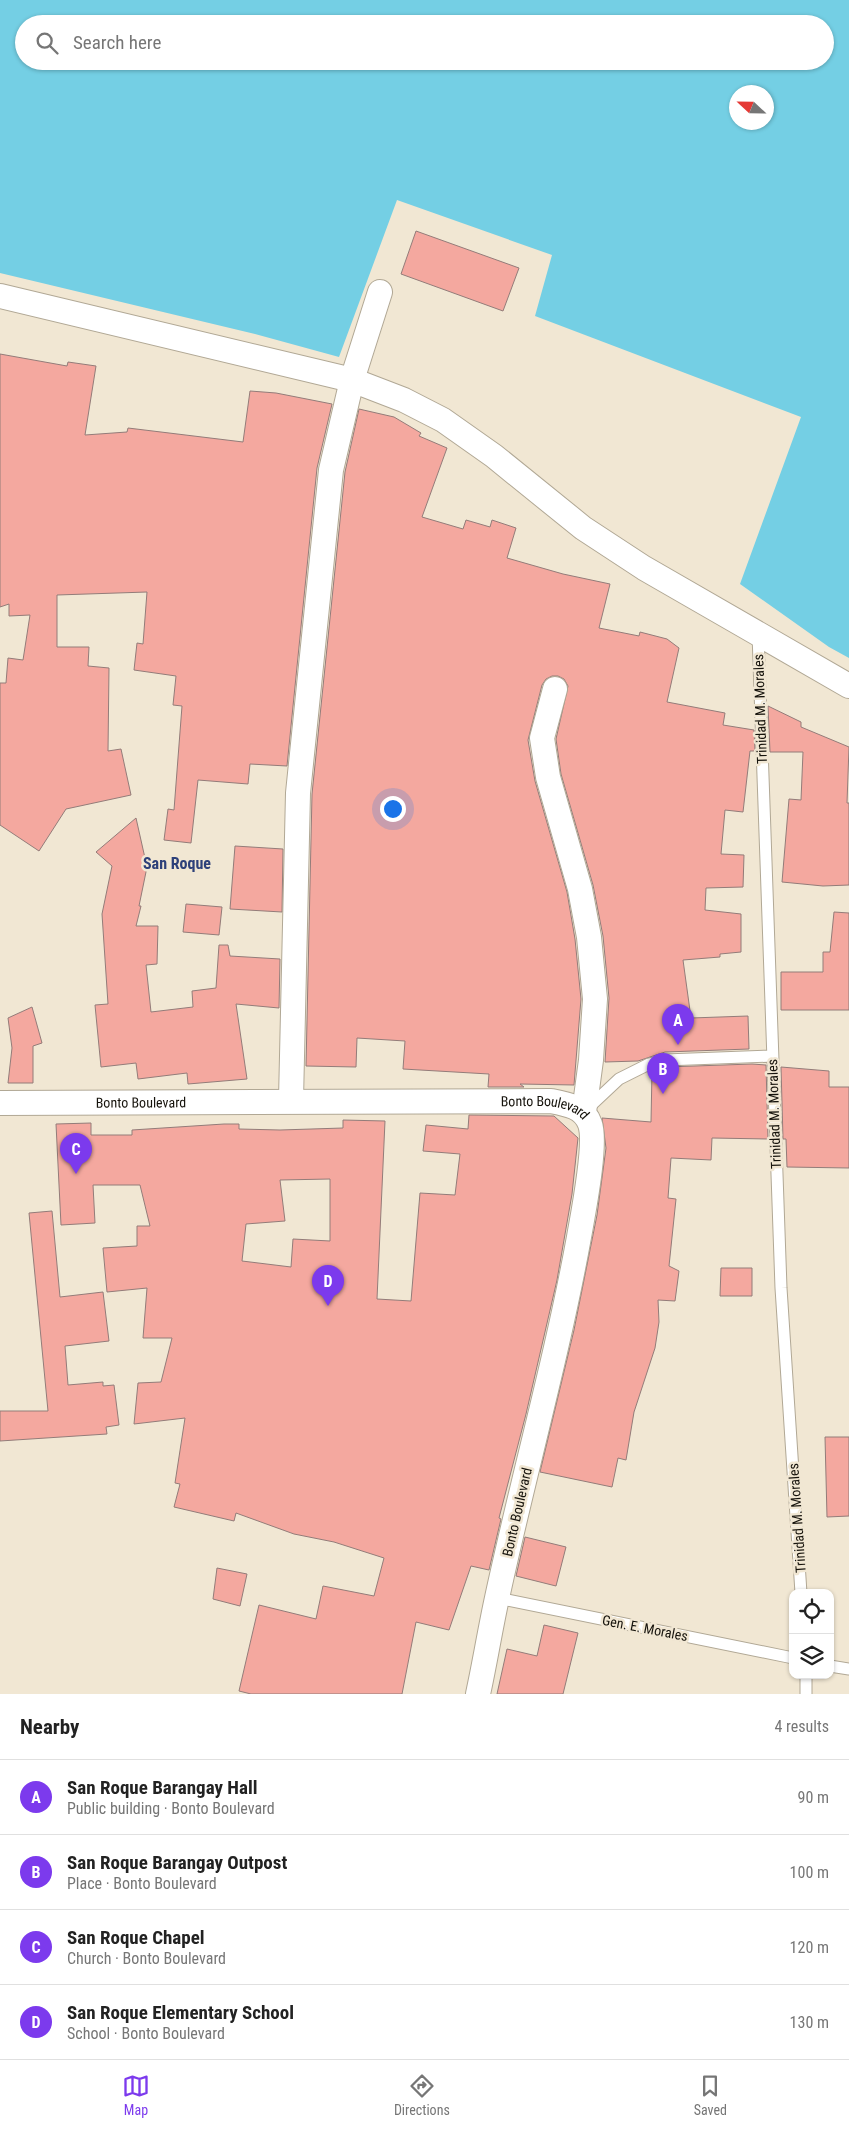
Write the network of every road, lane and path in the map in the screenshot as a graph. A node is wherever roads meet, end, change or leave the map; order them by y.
1 (380, 292) dead end
2 (0, 296) edge
3 (352, 380) junction
4 (758, 634) junction
5 (849, 686) edge
6 (555, 689) dead end
7 (772, 1056) junction
8 (291, 1100) junction
9 (0, 1103) edge
10 (584, 1112) junction
11 (802, 1589) edge
12 (497, 1598) junction
13 (789, 1657) edge
14 (834, 1667) edge
15 (849, 1669) edge
16 (806, 1679) edge
17 (478, 1694) edge
18 (806, 1694) edge

1 - 3 street
2 - 3 street
3 - 4 street
3 - 8 street
4 - 5 street
4 - 7 lane, Trinidad M. Morales
6 - 10 street
7 - 10 lane
7 - 11 lane, Trinidad M. Morales
8 - 9 street, Bonto Boulevard
8 - 10 street, Bonto Boulevard
10 - 12 street, Bonto Boulevard
12 - 13 lane, Gen. E. Morales
12 - 17 street, Bonto Boulevard
14 - 15 lane
16 - 18 lane

